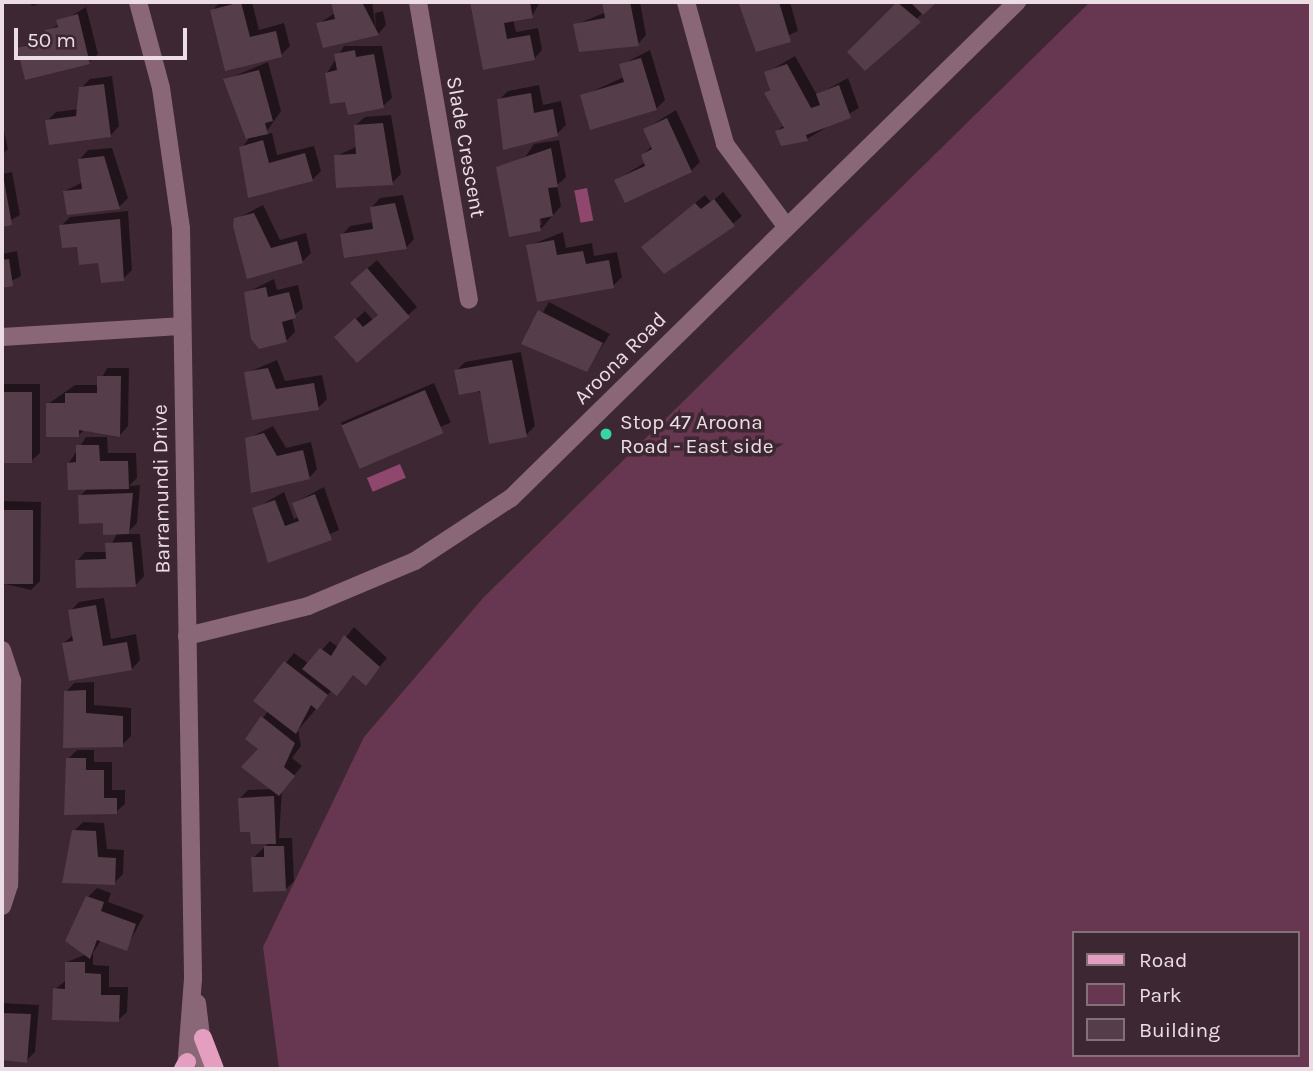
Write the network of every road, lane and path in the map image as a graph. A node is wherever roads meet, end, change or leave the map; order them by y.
1 (138, 2) edge
2 (418, 2) edge
3 (686, 2) edge
4 (1017, 2) edge
5 (786, 226) junction
6 (469, 300) dead end
7 (180, 326) junction
8 (2, 337) edge
9 (187, 636) junction
10 (2, 650) edge
11 (2, 906) edge
12 (193, 979) junction
13 (203, 1038) junction
14 (185, 1067) edge
15 (205, 1069) edge
16 (215, 1069) edge

1 - 7 street, Barramundi Drive
2 - 6 street, Slade Crescent
3 - 5 street
4 - 5 street, Aroona Road
5 - 9 street, Aroona Road
7 - 8 street
7 - 9 street, Barramundi Drive
9 - 12 street, Barramundi Drive
10 - 11 street
12 - 13 street, Barramundi Drive
12 - 14 street, Barramundi Drive
13 - 15 street, Barramundi Drive
13 - 16 main road

